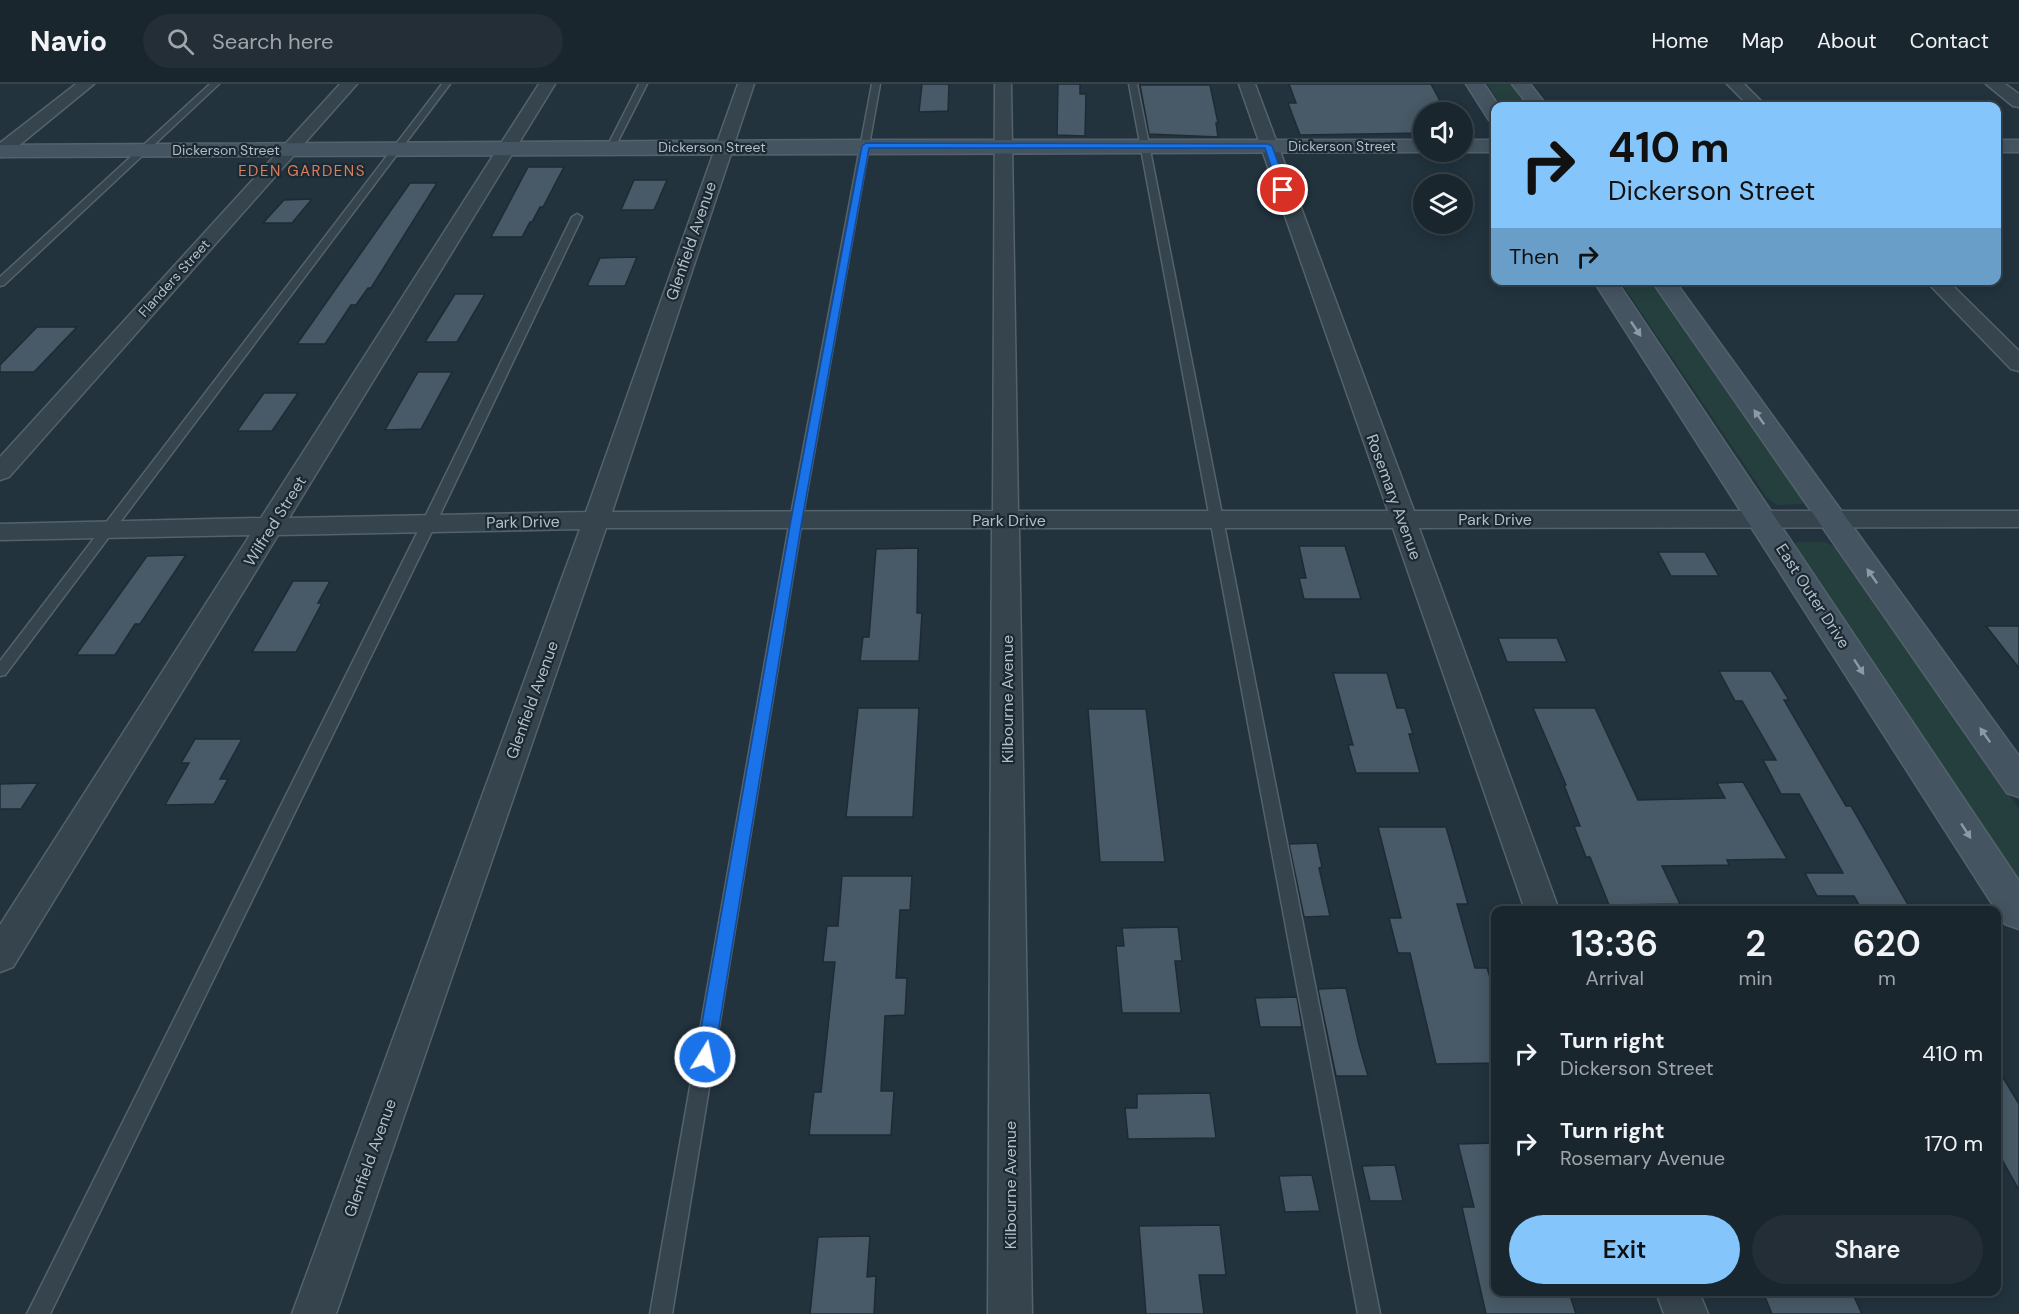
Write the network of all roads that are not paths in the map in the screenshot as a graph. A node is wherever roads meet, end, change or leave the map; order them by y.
1 (86, 84) edge
2 (215, 84) edge
3 (349, 84) edge
4 (446, 84) edge
5 (547, 84) edge
6 (643, 84) edge
7 (746, 84) edge
8 (876, 84) edge
9 (1003, 84) edge
10 (1133, 84) edge
11 (1247, 84) edge
12 (1475, 84) edge
13 (1521, 84) edge
14 (1735, 84) edge
15 (1994, 84) edge
16 (1535, 102) edge
17 (1754, 102) edge
18 (2019, 102) edge
19 (1491, 108) edge
20 (866, 146) junction
21 (1145, 146) junction
22 (1268, 146) junction
23 (1413, 146) edge
24 (1473, 146) edge
25 (1491, 146) edge
26 (2001, 146) edge
27 (2019, 146) edge
28 (611, 147) junction
29 (723, 147) junction
30 (1005, 147) junction
31 (507, 148) junction
32 (290, 149) junction
33 (397, 149) junction
34 (145, 150) junction
35 (0, 152) edge
36 (577, 218) dead end
37 (0, 283) edge
38 (1607, 285) edge
39 (1666, 285) edge
40 (1940, 285) edge
41 (2019, 364) edge
42 (0, 472) edge
43 (1830, 518) junction
44 (1218, 519) junction
45 (1404, 519) junction
46 (1762, 519) junction
47 (2019, 519) edge
48 (596, 520) junction
49 (796, 520) junction
50 (1006, 520) junction
51 (429, 524) junction
52 (271, 526) junction
53 (108, 531) junction
54 (0, 532) edge
55 (0, 670) edge
56 (2019, 783) edge
57 (1541, 906) edge
58 (2019, 913) edge
59 (0, 956) edge
60 (1679, 1296) edge
61 (38, 1314) edge
62 (314, 1314) edge
63 (661, 1314) edge
64 (1010, 1314) edge
65 (1369, 1314) edge
66 (1686, 1314) edge

1 - 35 street
2 - 34 lane
3 - 32 street, Flanders Street
4 - 33 lane
5 - 31 street, Wilfred Street
6 - 28 lane
7 - 29 street, Glenfield Avenue
8 - 20 lane
9 - 30 street, Kilbourne Avenue
10 - 21 lane
11 - 22 street, Rosemary Avenue
12 - 19 street
13 - 16 street
14 - 17 street
15 - 18 street
20 - 29 street, Dickerson Street
20 - 30 street, Dickerson Street
20 - 49 lane
21 - 22 street, Dickerson Street
21 - 30 street, Dickerson Street
21 - 44 lane
22 - 23 street, Dickerson Street
22 - 45 street, Rosemary Avenue
24 - 25 street
26 - 27 street
28 - 29 street, Dickerson Street
28 - 31 street, Dickerson Street
29 - 48 street, Glenfield Avenue
30 - 50 street, Kilbourne Avenue
31 - 33 street, Dickerson Street
31 - 52 street, Wilfred Street
32 - 33 street, Dickerson Street
32 - 34 street, Dickerson Street
32 - 42 street, Flanders Street
33 - 53 lane
34 - 35 street, Dickerson Street
34 - 37 lane
36 - 51 lane
38 -> 46 street, East Outer Drive
43 -> 39 street
40 - 41 street
43 - 46 street, Park Drive
43 - 47 street, Park Drive
56 -> 43 street
44 - 45 street, Park Drive
44 - 50 street, Park Drive
44 - 65 lane
45 - 46 street, Park Drive
45 - 57 street, Rosemary Avenue
46 -> 58 street, East Outer Drive
48 - 49 street, Park Drive
48 - 51 street, Park Drive
48 - 62 street, Glenfield Avenue
49 - 50 street, Park Drive
49 - 63 lane
50 - 64 street, Kilbourne Avenue
51 - 52 street, Park Drive
51 - 61 lane
52 - 53 street, Park Drive
52 - 59 street, Wilfred Street
53 - 54 street, Park Drive
53 - 55 lane
60 - 66 street

